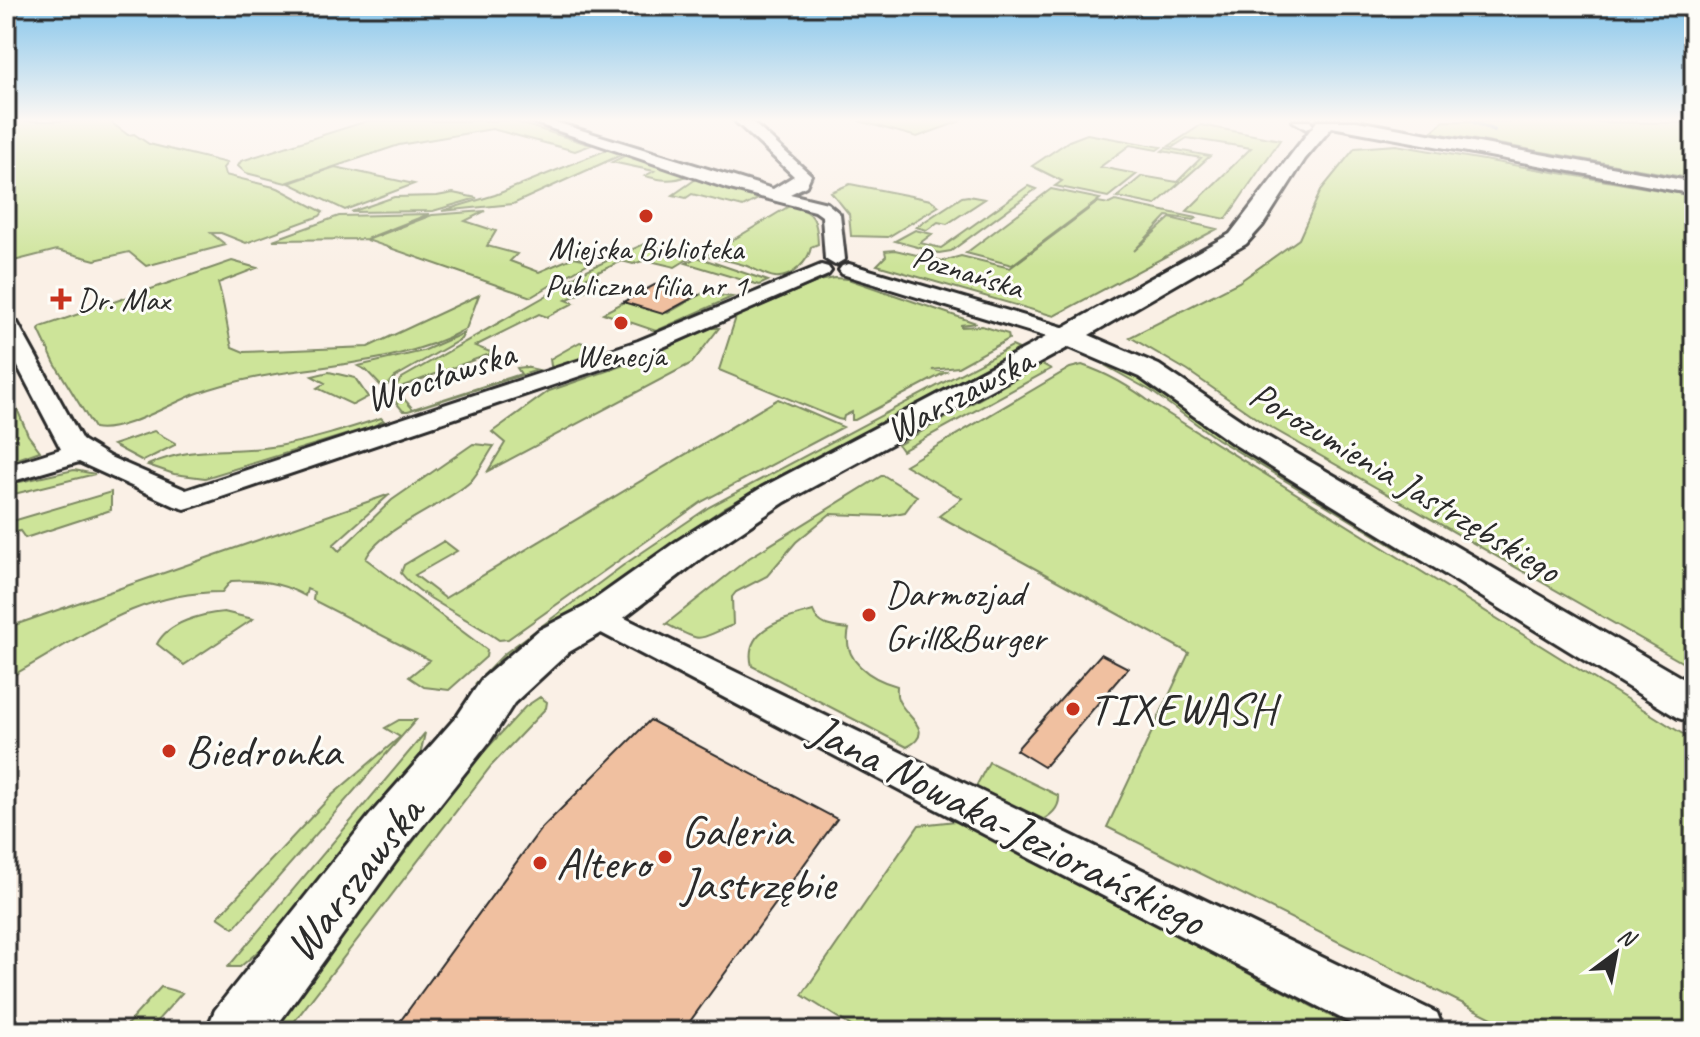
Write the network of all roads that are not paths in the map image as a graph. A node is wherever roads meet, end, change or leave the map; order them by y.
1 (694, 169) edge
2 (797, 169) edge
3 (1291, 169) edge
4 (1590, 169) edge
5 (1694, 188) edge
6 (775, 195) junction
7 (835, 266) junction
8 (6, 322) edge
9 (1068, 336) junction
10 (81, 452) junction
11 (6, 475) edge
12 (598, 617) junction
13 (1694, 706) edge
14 (236, 1031) edge
15 (1419, 1031) edge

1 - 6 street
2 - 6 street
3 - 9 street, Warszawska
4 - 5 street
6 - 7 street
7 - 9 street, Poznańska
7 - 10 street, Wrocławska
8 - 10 street, Wrocławska
9 - 12 street, Warszawska
9 - 13 street, Porozumienia Jastrzębskiego
10 - 11 street
12 - 14 street, Warszawska
12 - 15 street, Jana Nowaka-Jeziorańskiego

